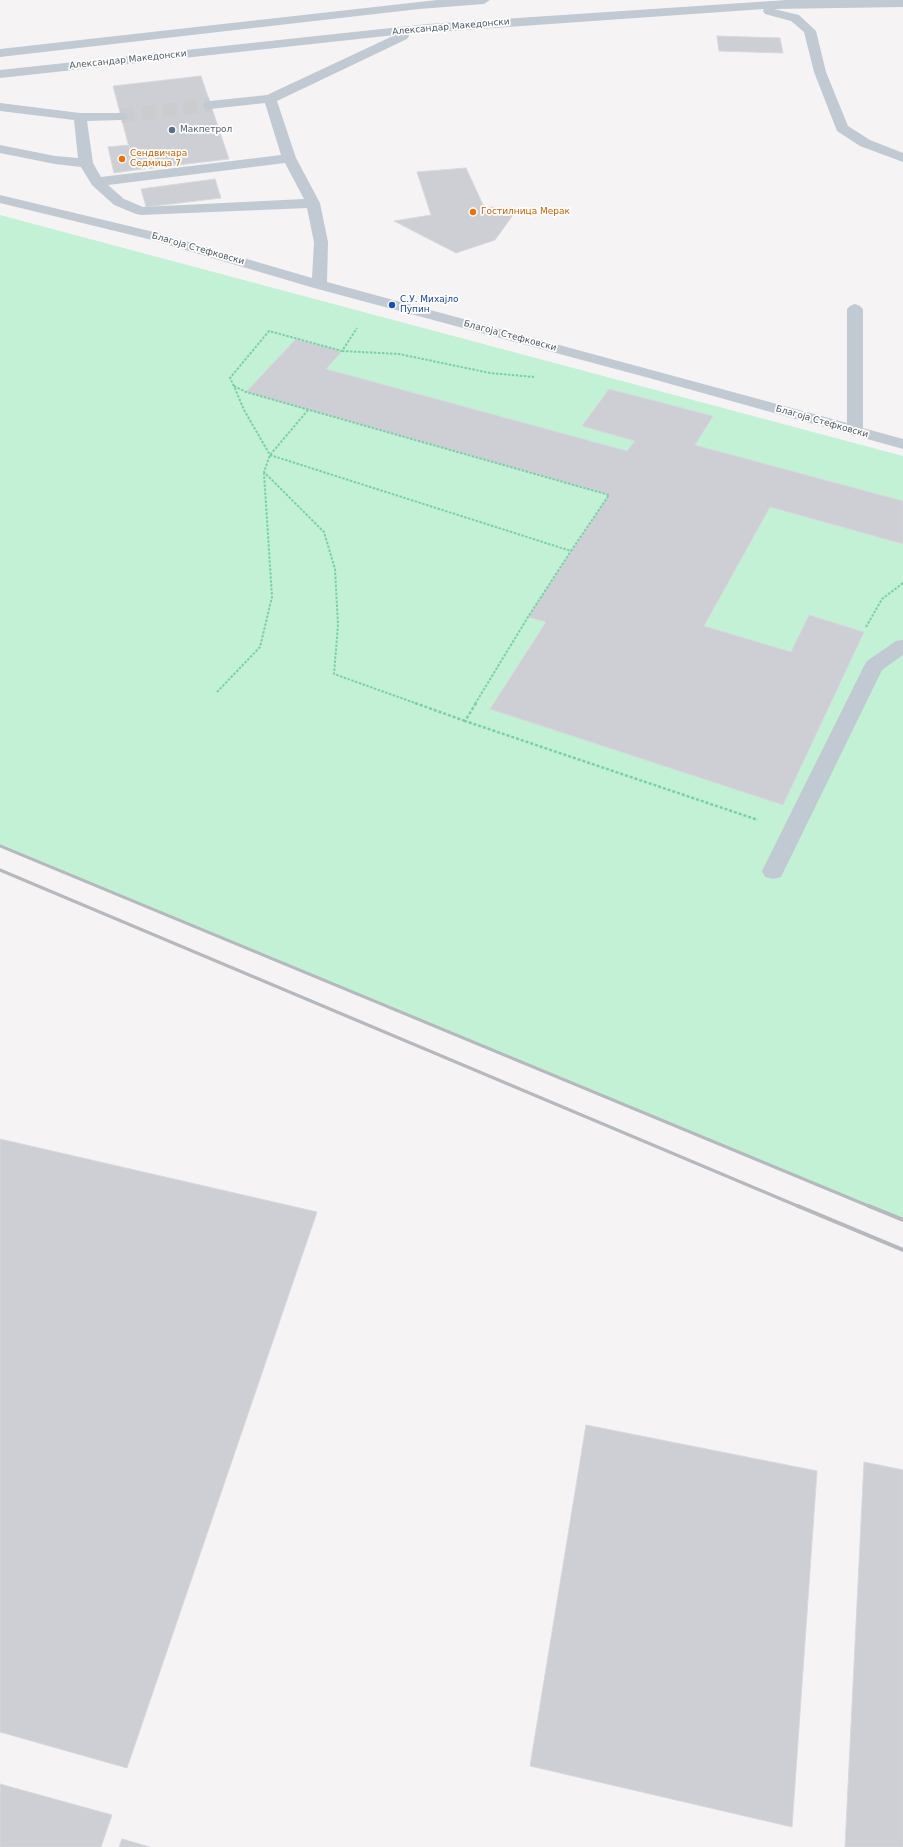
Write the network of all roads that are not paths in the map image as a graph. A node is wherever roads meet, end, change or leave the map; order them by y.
1 (484, 0) edge
2 (903, 3) edge
3 (724, 8) junction
4 (414, 30) junction
5 (0, 53) edge
6 (0, 74) edge
7 (270, 99) junction
8 (210, 105) tunnel mouth
9 (0, 107) edge
10 (121, 116) tunnel mouth
11 (80, 117) junction
12 (0, 149) edge
13 (289, 158) junction
14 (903, 158) edge
15 (86, 163) junction
16 (97, 182) junction
17 (0, 199) edge
18 (313, 204) junction
19 (319, 285) junction
20 (855, 310) dead end
21 (855, 431) junction
22 (903, 444) edge
23 (903, 646) edge
24 (773, 871) dead end

1 - 5 street, Александар Македонски
2 - 3 street, Александар Македонски
3 - 4 street, Александар Македонски
3 - 14 street
4 - 6 street, Александар Македонски
4 - 7 street
7 - 8 street
7 - 13 street
9 - 11 street
10 - 11 street
11 - 15 street
12 - 15 street
13 - 16 street
13 - 18 street
15 - 16 street
16 - 18 street
17 - 19 street, Благоја Стефковски
18 - 19 street
19 - 21 street, Благоја Стефковски
20 - 21 street
21 - 22 street, Благоја Стефковски
23 - 24 street

